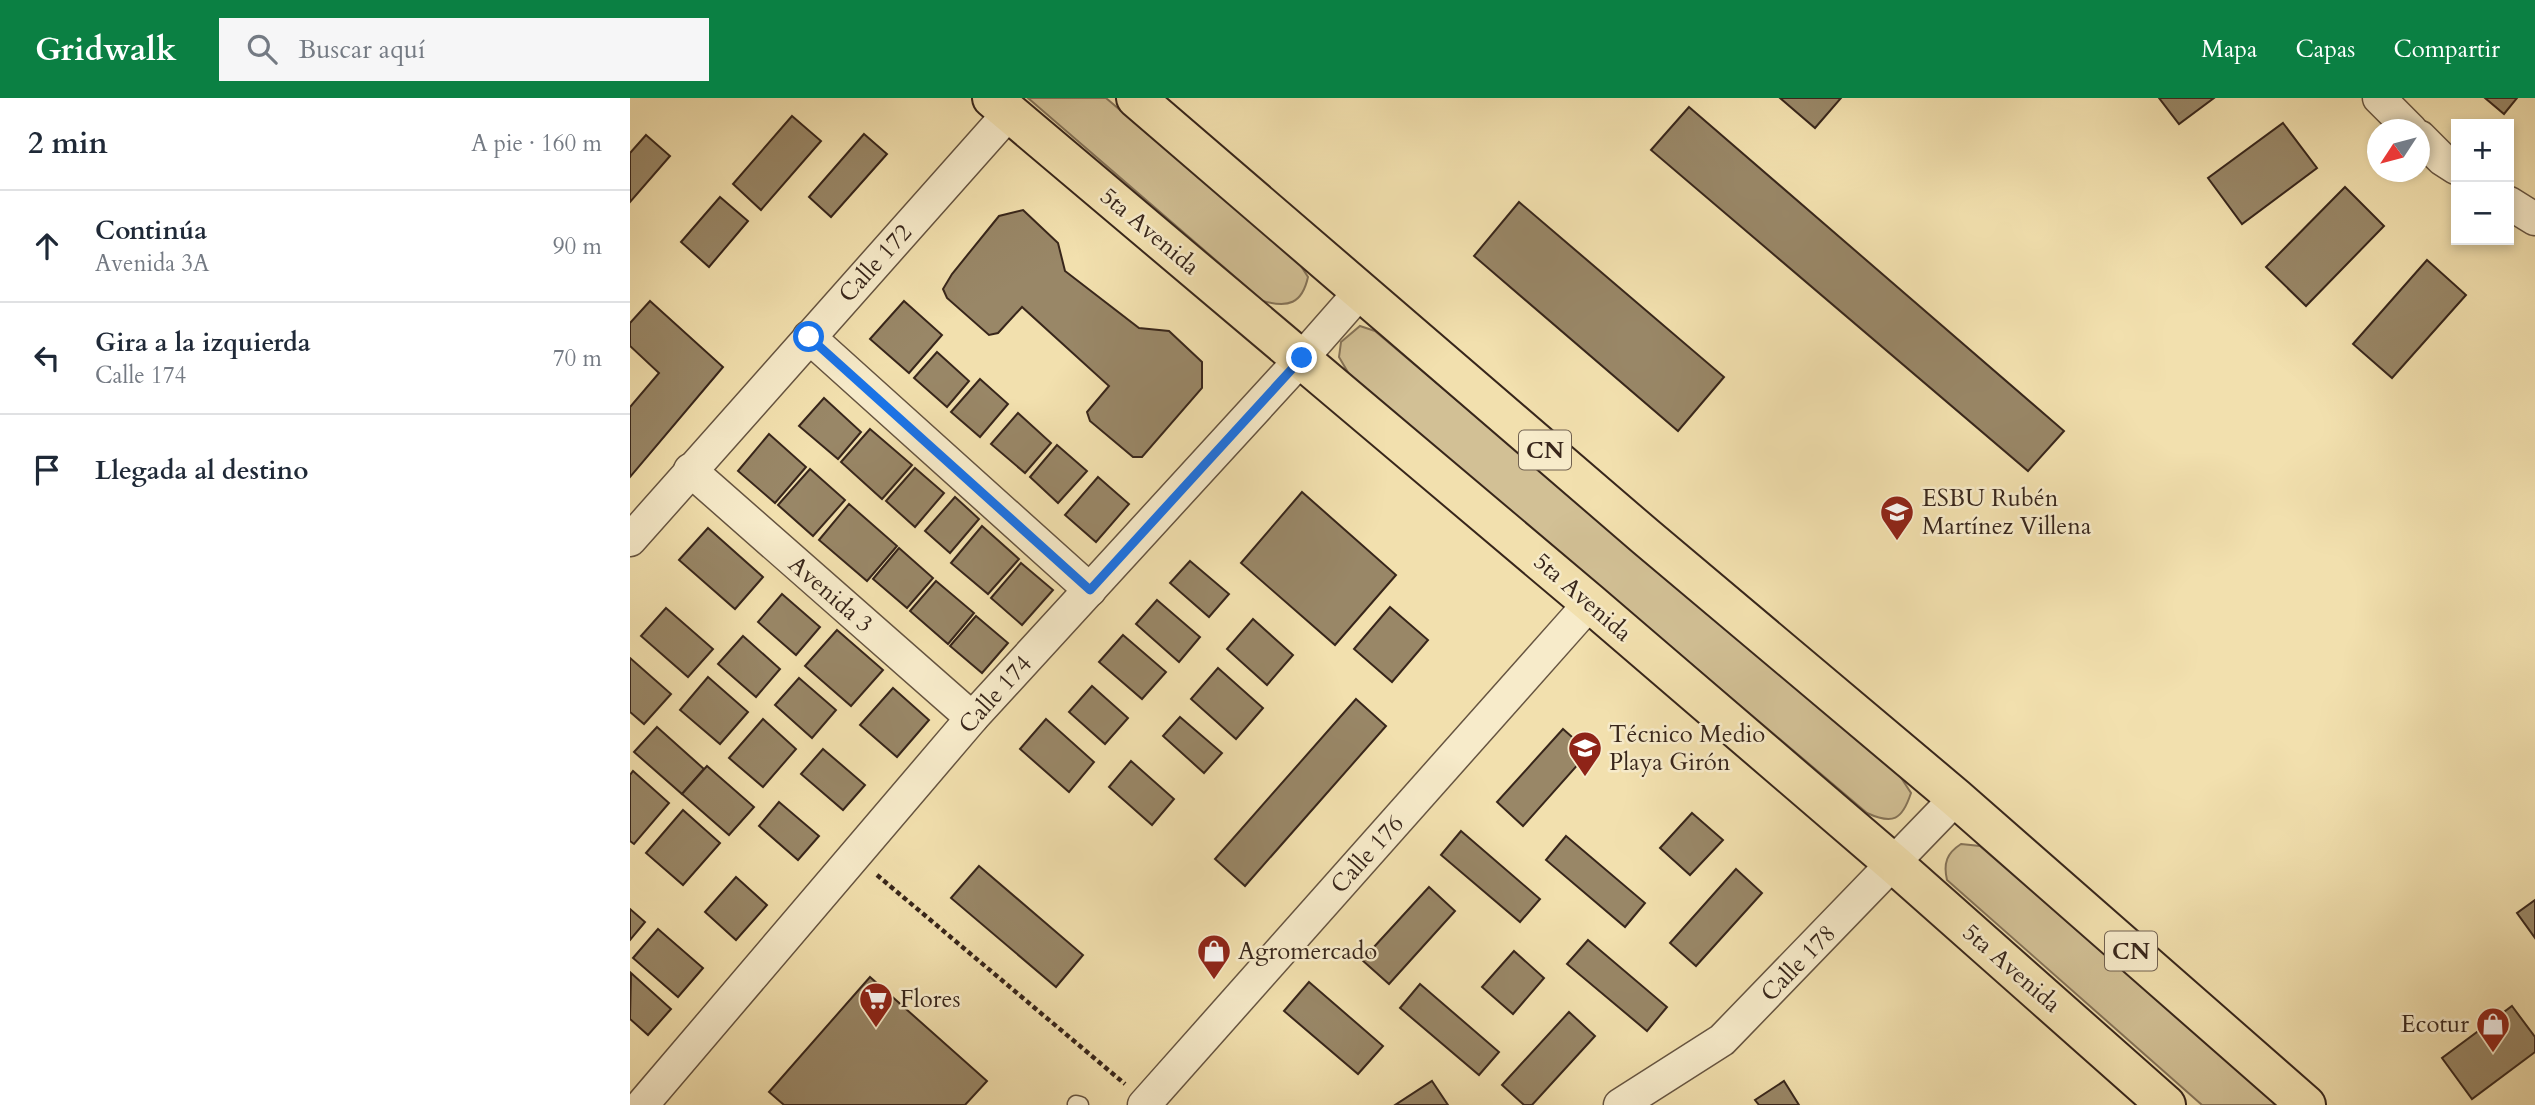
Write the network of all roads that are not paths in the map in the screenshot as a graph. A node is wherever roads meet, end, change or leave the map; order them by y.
1 (1136, 98) edge
2 (2379, 98) edge
3 (1000, 105) edge
4 (2401, 119) edge
5 (2430, 147) edge
6 (2451, 165) edge
7 (2514, 206) edge
8 (2535, 219) edge
9 (1360, 292) junction
10 (809, 337) junction
11 (1302, 358) junction
12 (690, 470) junction
13 (630, 540) edge
14 (1090, 590) junction
15 (1590, 603) junction
16 (972, 718) junction
17 (1956, 798) junction
18 (1894, 864) junction
19 (1146, 1104) edge
20 (642, 1105) edge
21 (1620, 1105) edge
22 (2166, 1105) edge
23 (2306, 1105) edge

1 - 9 highway, CN
2 - 4 street
3 - 10 street, Calle 172
3 - 11 highway, 5ta Avenida
5 - 6 street
7 - 8 street
9 - 11 street, Calle 174
9 - 17 highway, CN
10 - 12 street, Calle 172
10 - 14 street
11 - 14 street, Calle 174
11 - 15 highway, 5ta Avenida
12 - 13 street, Calle 172
12 - 16 street, Avenida 3
14 - 16 street, Calle 174
15 - 18 highway, 5ta Avenida
15 - 19 street, Calle 176
16 - 20 street, Calle 174
17 - 18 street, Calle 178
17 - 23 highway, CN
18 - 21 street, Calle 178
18 - 22 highway, 5ta Avenida

